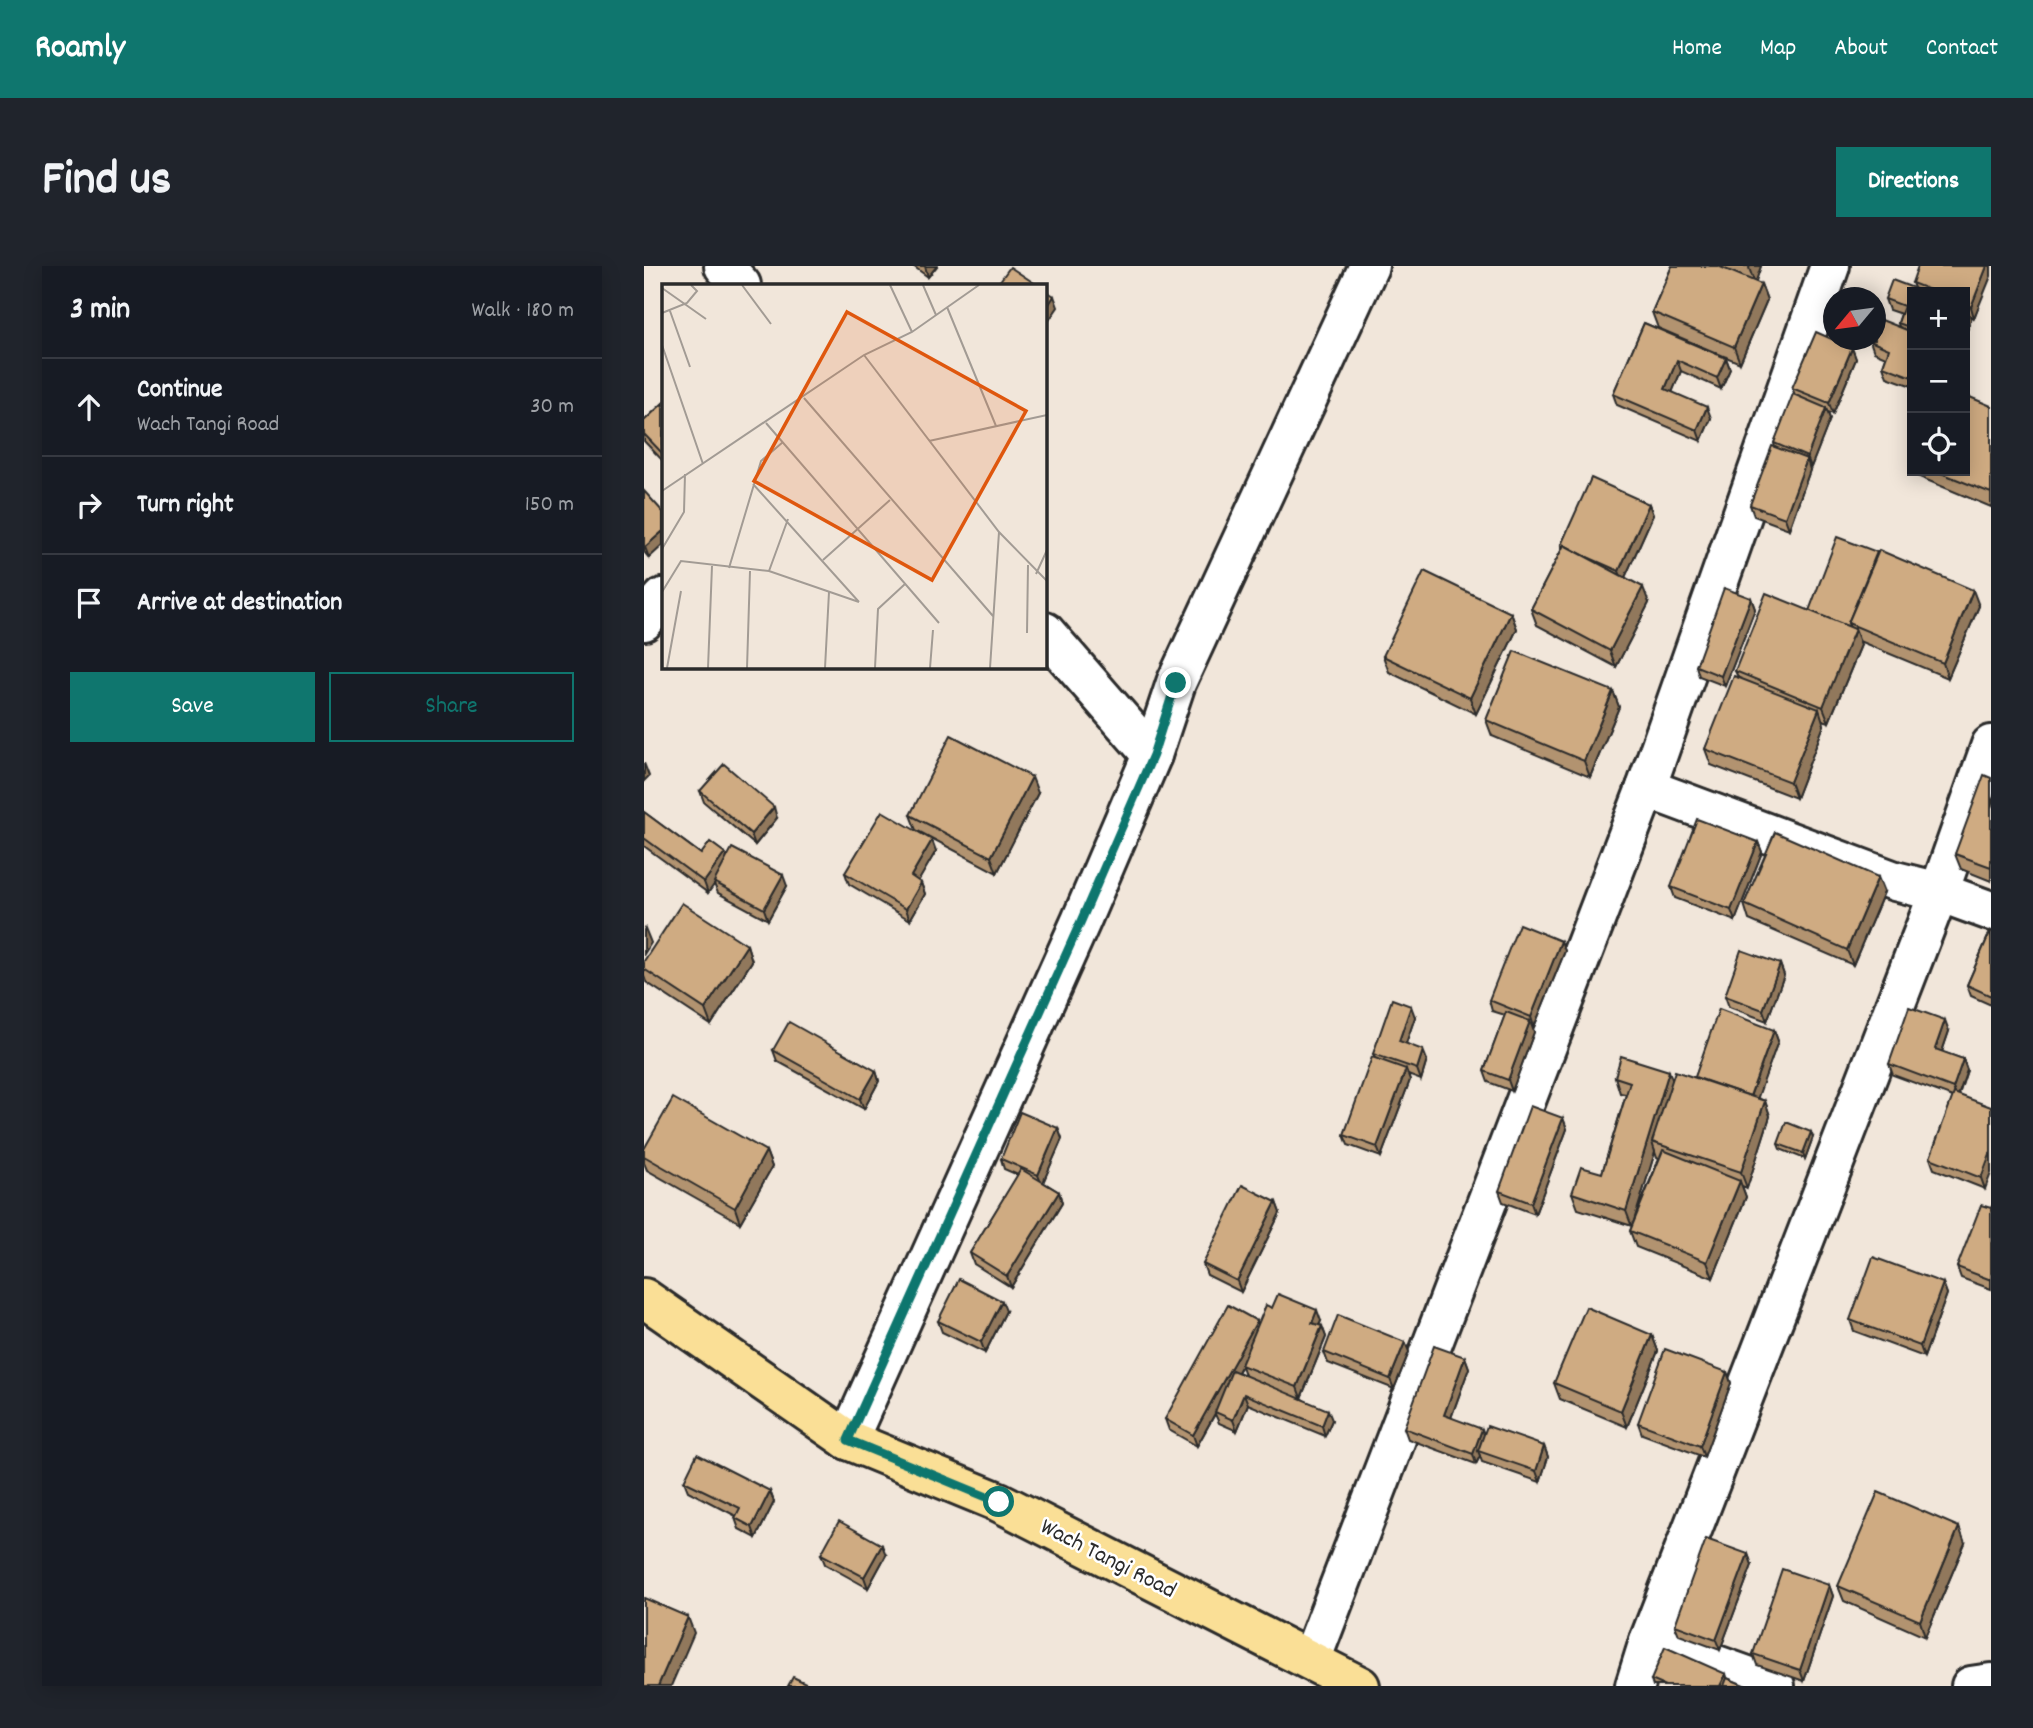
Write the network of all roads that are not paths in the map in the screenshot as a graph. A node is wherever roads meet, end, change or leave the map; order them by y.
1 (724, 266) edge
2 (1369, 266) edge
3 (1830, 266) edge
4 (740, 284) edge
5 (662, 599) edge
6 (644, 621) edge
7 (1046, 633) edge
8 (1991, 746) edge
9 (1153, 755) junction
10 (1646, 788) junction
11 (1939, 892) junction
12 (1991, 911) edge
13 (644, 1298) edge
14 (848, 1440) junction
15 (1649, 1641) junction
16 (1311, 1660) junction
17 (1991, 1683) edge
18 (1360, 1686) edge
19 (1635, 1686) edge
20 (1775, 1686) edge
21 (1971, 1686) edge

1 - 4 street
2 - 9 street
3 - 10 street
5 - 6 street
7 - 9 street
8 - 11 street
9 - 14 street
10 - 11 street
10 - 16 street
11 - 12 street
11 - 15 street
13 - 14 main road, Wach Tangi Road
14 - 16 main road, Wach Tangi Road
15 - 19 street
15 - 20 street
16 - 18 main road, Wach Tangi Road
17 - 21 street

